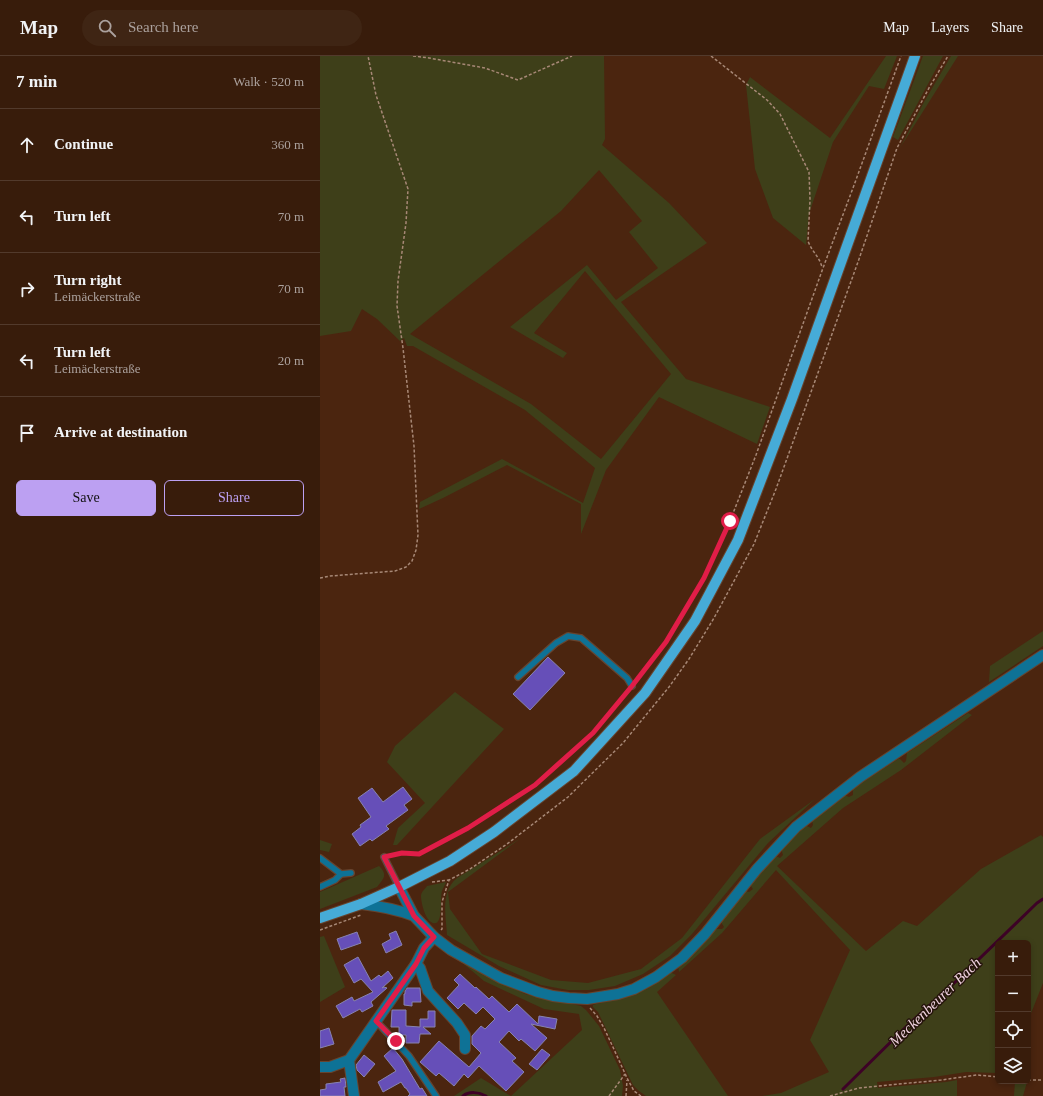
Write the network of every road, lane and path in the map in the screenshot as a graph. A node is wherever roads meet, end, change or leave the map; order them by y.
1 (368, 56) edge
2 (413, 56) edge
3 (572, 56) edge
4 (711, 56) edge
5 (901, 56) edge
6 (915, 56) edge
7 (948, 56) edge
8 (823, 268) junction
9 (320, 578) edge
10 (1043, 655) edge
11 (518, 677) dead end
12 (632, 686) junction
13 (384, 857) joint
14 (320, 858) edge
15 (351, 873) dead end
16 (341, 874) junction
17 (320, 887) edge
18 (399, 888) junction
19 (361, 904) junction
20 (414, 916) junction
21 (320, 918) edge
22 (434, 937) junction
23 (416, 964) junction
24 (587, 999) junction
25 (376, 1021) junction
26 (465, 1049) dead end
27 (349, 1060) junction
28 (320, 1067) edge
29 (625, 1074) junction
30 (995, 1077) edge
31 (627, 1078) junction
32 (1031, 1080) edge
33 (1043, 1080) edge
34 (354, 1096) edge
35 (436, 1096) edge
36 (609, 1096) edge
37 (626, 1096) edge
38 (641, 1096) edge
39 (830, 1096) edge

1 - 9 path
2 - 3 path
4 - 8 path
5 - 8 path
6 - 18 main road
7 - 22 path
8 - 12 path
10 - 24 street
11 - 12 lane
12 - 13 path
13 - 18 lane
14 - 16 lane
15 - 16 lane
16 - 17 lane
18 - 19 main road
18 - 20 street
19 - 20 street
19 - 21 main road
20 - 22 street
22 - 23 street
22 - 24 street
23 - 25 street
23 - 26 street
24 - 29 path
25 - 27 street
25 - 35 lane
27 - 28 street
27 - 34 street
29 - 31 path
29 - 36 path
30 - 39 path
31 - 37 path
31 - 38 path
32 - 33 path

